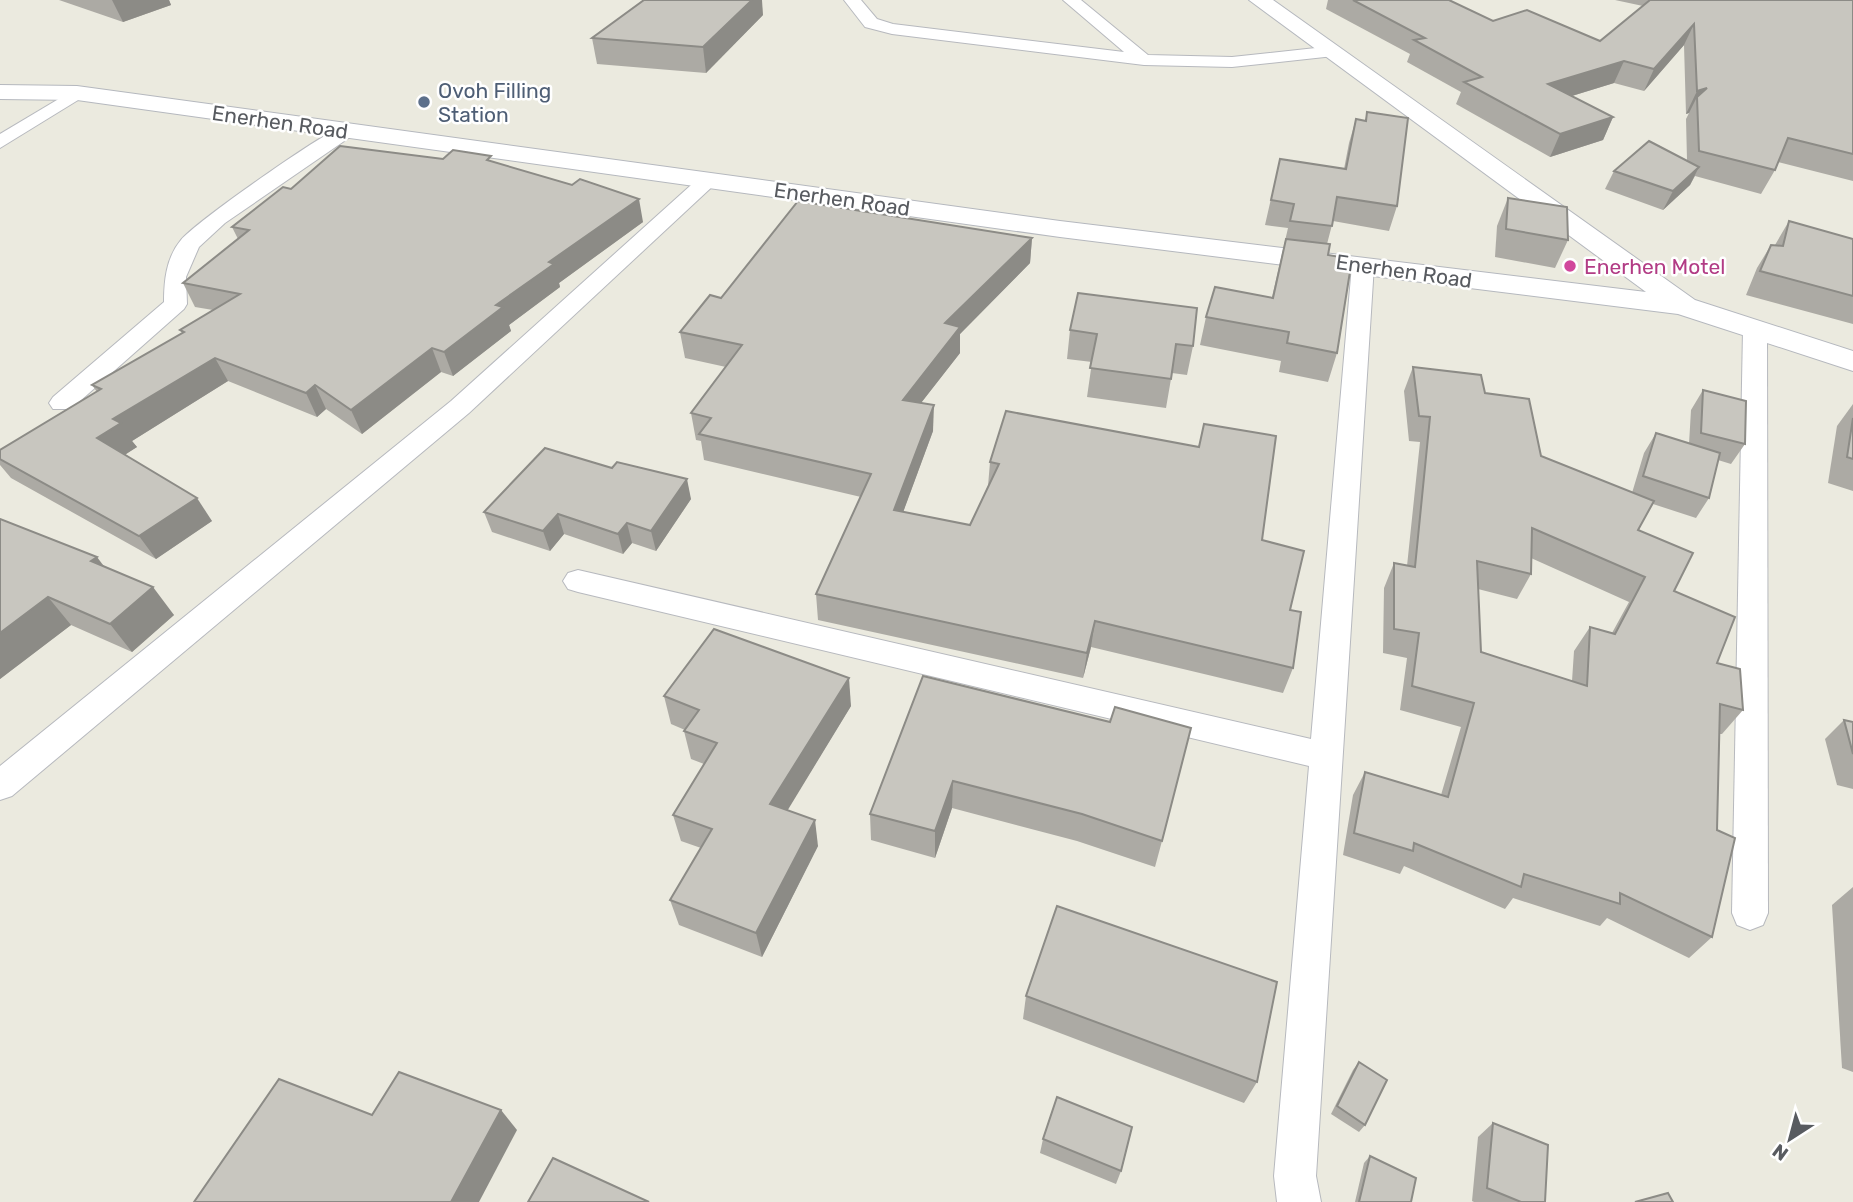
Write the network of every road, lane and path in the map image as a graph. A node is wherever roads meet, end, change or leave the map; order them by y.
1 (852, 0) edge
2 (1071, 0) edge
3 (1259, 0) edge
4 (1334, 51) junction
5 (1145, 60) junction
6 (0, 92) edge
7 (77, 93) junction
8 (346, 131) junction
9 (0, 142) edge
10 (707, 181) junction
11 (1363, 265) junction
12 (1684, 306) junction
13 (1755, 330) junction
14 (1853, 361) edge
15 (61, 403) dead end
16 (578, 582) dead end
17 (1327, 756) junction
18 (1, 784) edge
19 (1749, 913) dead end
20 (1299, 1202) edge

1 - 5 street
2 - 5 street
3 - 4 street
4 - 5 street
4 - 12 street
6 - 7 street, Enerhen Road
7 - 8 street, Enerhen Road
7 - 9 street
8 - 10 street, Enerhen Road
8 - 15 street
10 - 11 street, Enerhen Road
10 - 18 street
11 - 12 street, Enerhen Road
11 - 17 street
12 - 13 street
13 - 14 street
13 - 19 street
16 - 17 street
17 - 20 street

